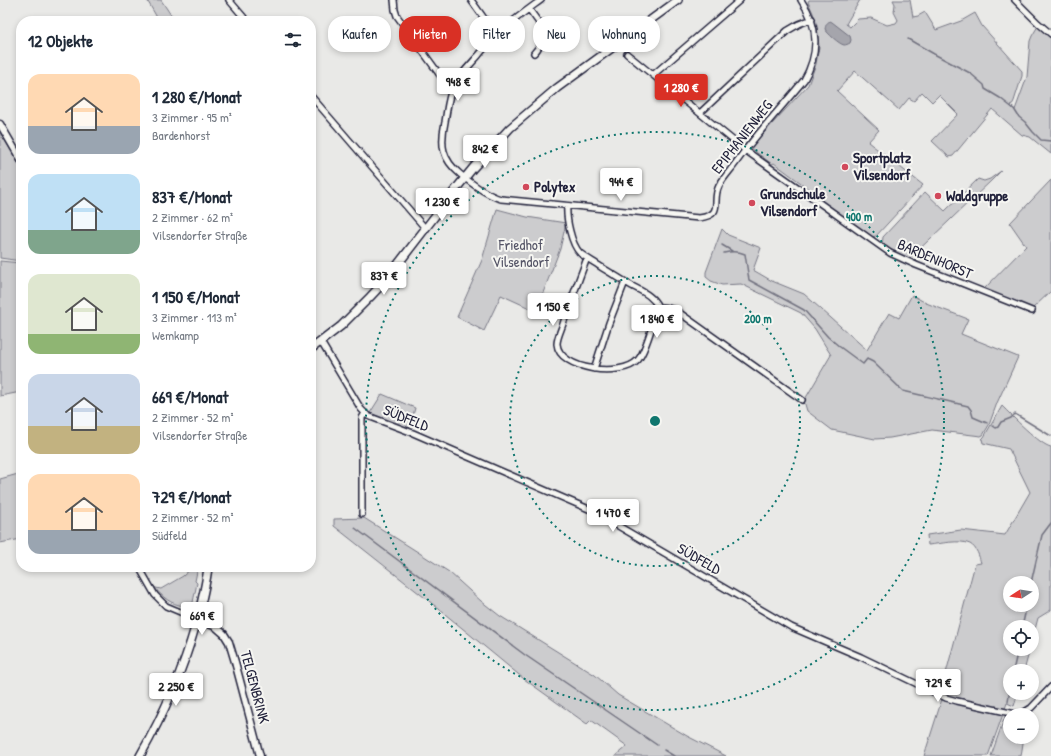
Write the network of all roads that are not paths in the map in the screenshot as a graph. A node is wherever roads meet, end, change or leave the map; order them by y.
1 (229, 0) edge
2 (394, 0) edge
3 (471, 0) edge
4 (541, 0) edge
5 (678, 0) edge
6 (740, 0) edge
7 (801, 0) edge
8 (1015, 0) edge
9 (529, 9) junction
10 (243, 16) edge
11 (482, 16) edge
12 (519, 16) edge
13 (812, 19) junction
14 (1051, 34) edge
15 (481, 52) edge
16 (534, 53) dead end
17 (627, 54) dead end
18 (653, 75) junction
19 (453, 88) junction
20 (316, 102) edge
21 (700, 113) junction
22 (0, 124) edge
23 (745, 150) junction
24 (16, 151) edge
25 (465, 178) junction
26 (567, 206) junction
27 (424, 228) junction
28 (587, 258) junction
29 (625, 282) junction
30 (658, 307) junction
31 (1032, 311) dead end
32 (321, 342) junction
33 (316, 346) edge
34 (594, 369) junction
35 (802, 400) dead end
36 (365, 413) junction
37 (362, 514) dead end
38 (143, 572) edge
39 (207, 572) edge
40 (197, 619) junction
41 (1051, 687) edge
42 (140, 756) edge
43 (260, 756) edge

1 - 10 street
2 - 19 street
3 - 11 street
4 - 9 street
5 - 25 main road
6 - 18 street
7 - 13 street, EPIPHANIENWEG
8 - 14 street
9 - 12 street
9 - 16 street
13 - 21 street
13 - 23 street, EPIPHANIENWEG
15 - 19 street
17 - 18 street, BARDENHORST
18 - 21 street, BARDENHORST
19 - 25 street, EPIPHANIENWEG
20 - 27 street
21 - 23 street, BARDENHORST
22 - 24 street
23 - 26 street, EPIPHANIENWEG
23 - 31 street, BARDENHORST
25 - 26 street, EPIPHANIENWEG
25 - 27 main road
26 - 28 street
27 - 32 main road
28 - 29 street
28 - 34 street
29 - 30 street
29 - 34 street
30 - 34 street
30 - 35 street
32 - 33 main road
32 - 36 street, SÜDFELD
36 - 37 street, SÜDFELD
36 - 41 street, SÜDFELD
38 - 40 street
39 - 40 main road
40 - 42 main road
40 - 43 street, TELGENBRINK

